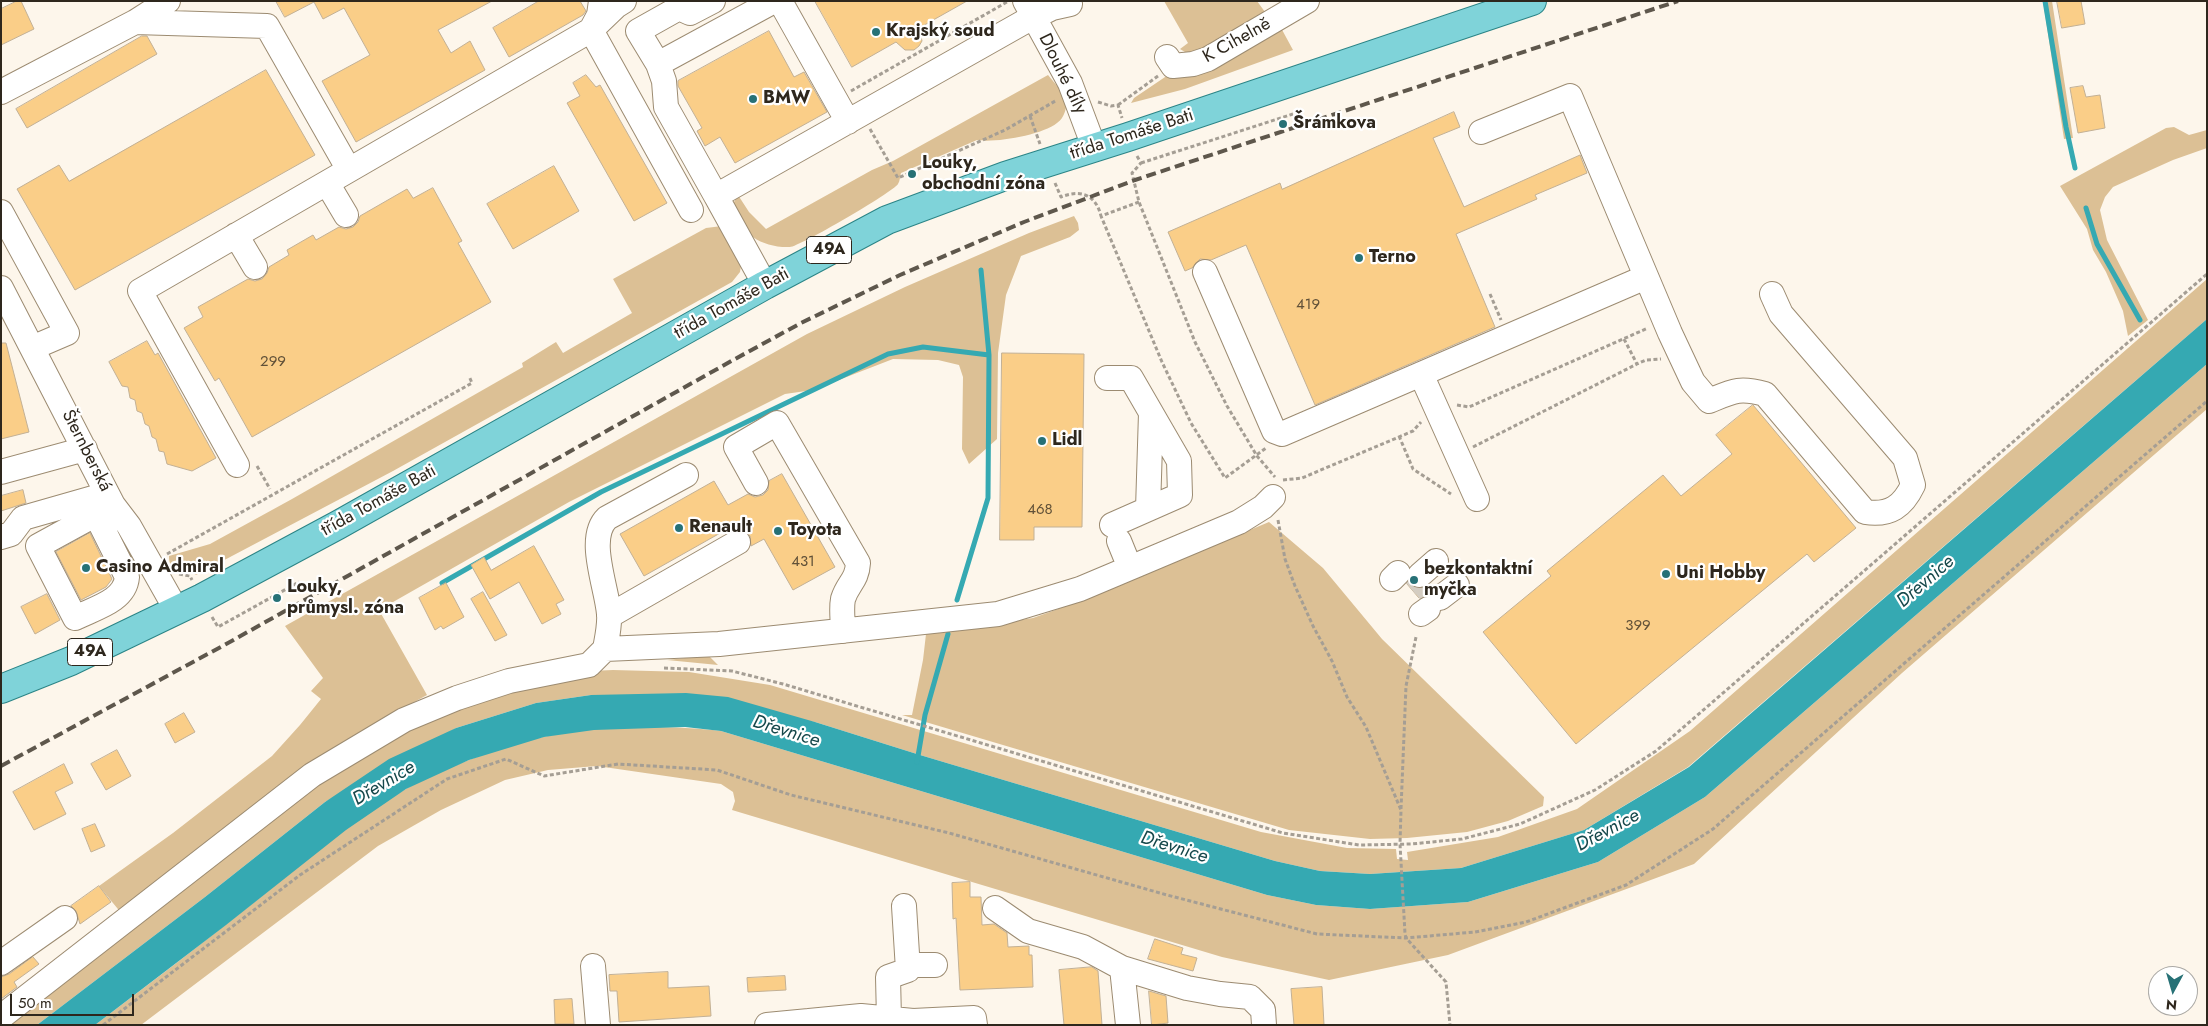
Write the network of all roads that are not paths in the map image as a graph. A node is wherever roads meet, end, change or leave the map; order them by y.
1 (168, 1) edge
2 (601, 1) edge
3 (624, 1) edge
4 (713, 1) edge
5 (774, 1) edge
6 (780, 1) edge
7 (1307, 1) edge
8 (1532, 1) edge
9 (1070, 4) dead end
10 (1028, 7) edge
11 (134, 22) junction
12 (591, 30) junction
13 (1170, 62) road end
14 (658, 64) junction
15 (1, 92) edge
16 (855, 118) junction
17 (1482, 132) dead end
18 (1094, 147) junction
19 (349, 170) junction
20 (327, 183) junction
21 (716, 196) junction
22 (691, 210) dead end
23 (1, 212) edge
24 (346, 215) dead end
25 (236, 235) junction
26 (255, 268) dead end
27 (1205, 272) dead end
28 (1646, 277) junction
29 (765, 285) junction
30 (1, 288) edge
31 (1772, 294) dead end
32 (32, 348) junction
33 (1421, 374) junction
34 (1107, 378) dead end
35 (1152, 413) junction
36 (85, 449) junction
37 (247, 465) road end
38 (1, 472) edge
39 (686, 475) dead end
40 (756, 483) dead end
41 (1273, 497) road end
42 (1466, 499) road end
43 (105, 505) junction
44 (1148, 509) junction
45 (1, 537) edge
46 (738, 542) dead end
47 (1130, 568) junction
48 (177, 611) junction
49 (609, 616) junction
50 (843, 631) junction
51 (605, 649) junction
52 (1, 689) edge
53 (904, 906) dead end
54 (995, 908) dead end
55 (65, 918) dead end
56 (1, 963) edge
57 (909, 965) junction
58 (934, 965) dead end
59 (593, 966) dead end
60 (1122, 968) junction
61 (1, 1018) edge
62 (889, 1019) junction
63 (810, 1023) edge
64 (598, 1025) edge
65 (767, 1025) edge
66 (975, 1025) edge
67 (1128, 1025) edge
68 (1264, 1025) edge

1 - 11 street
2 - 12 street
3 - 12 street
4 - 14 street
5 - 14 street
6 - 16 street
7 - 13 street, K Cihelně
8 - 18 main road, třída Tomáše Bati / 49A
9 - 10 street
10 - 16 street
10 - 18 street, Dlouhé díly
11 - 15 street
11 - 19 street
12 - 19 street
12 - 22 street
14 - 21 street
16 - 21 street
17 - 28 street
18 - 29 main road, třída Tomáše Bati / 49A
19 - 20 street
20 - 24 street
20 - 25 street
21 - 29 street
23 - 32 street
25 - 26 street
25 - 37 street
27 - 33 street
28 - 31 street
28 - 33 street
29 - 48 main road, třída Tomáše Bati / 49A
30 - 32 street, Šternberská
32 - 36 street, Šternberská
33 - 42 street
34 - 35 street
35 - 44 street
35 - 44 street
36 - 38 street
36 - 43 street, Šternberská
39 - 49 street
40 - 50 street
41 - 47 street
43 - 45 street
43 - 48 street, Šternberská
44 - 47 street
46 - 49 street
47 - 50 street
48 - 52 main road, třída Tomáše Bati / 49A
49 - 51 street
50 - 51 street
51 - 61 street
53 - 57 street
54 - 60 street
55 - 56 street
57 - 58 street
57 - 62 street
59 - 64 street
60 - 67 street
60 - 68 street
62 - 63 street
62 - 66 street
63 - 65 street

